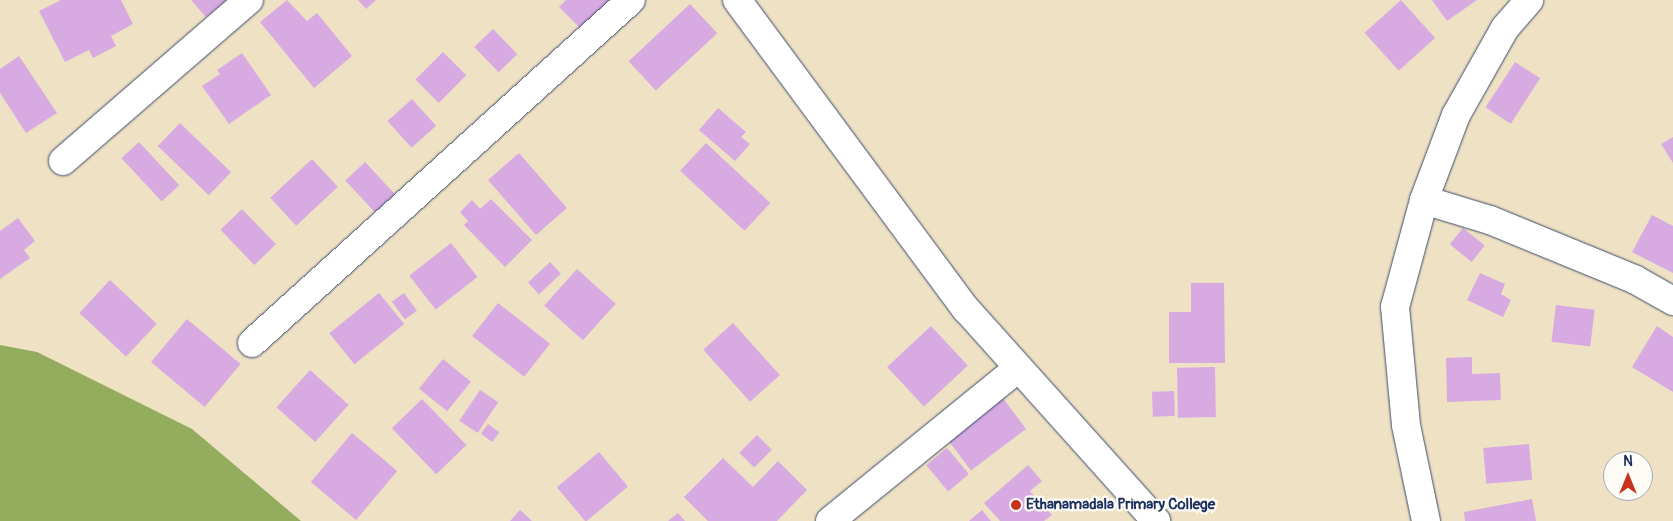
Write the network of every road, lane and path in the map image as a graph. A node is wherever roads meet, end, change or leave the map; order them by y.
1 (249, 0) edge
2 (631, 0) edge
3 (737, 0) edge
4 (1529, 0) edge
5 (64, 161) dead end
6 (1424, 200) junction
7 (1673, 301) edge
8 (252, 343) dead end
9 (1018, 368) junction
10 (830, 521) edge
11 (1156, 521) edge
12 (1426, 521) edge

1 - 5 street
2 - 8 street
3 - 9 street
4 - 6 street
6 - 7 street
6 - 12 street
9 - 10 street
9 - 11 street

